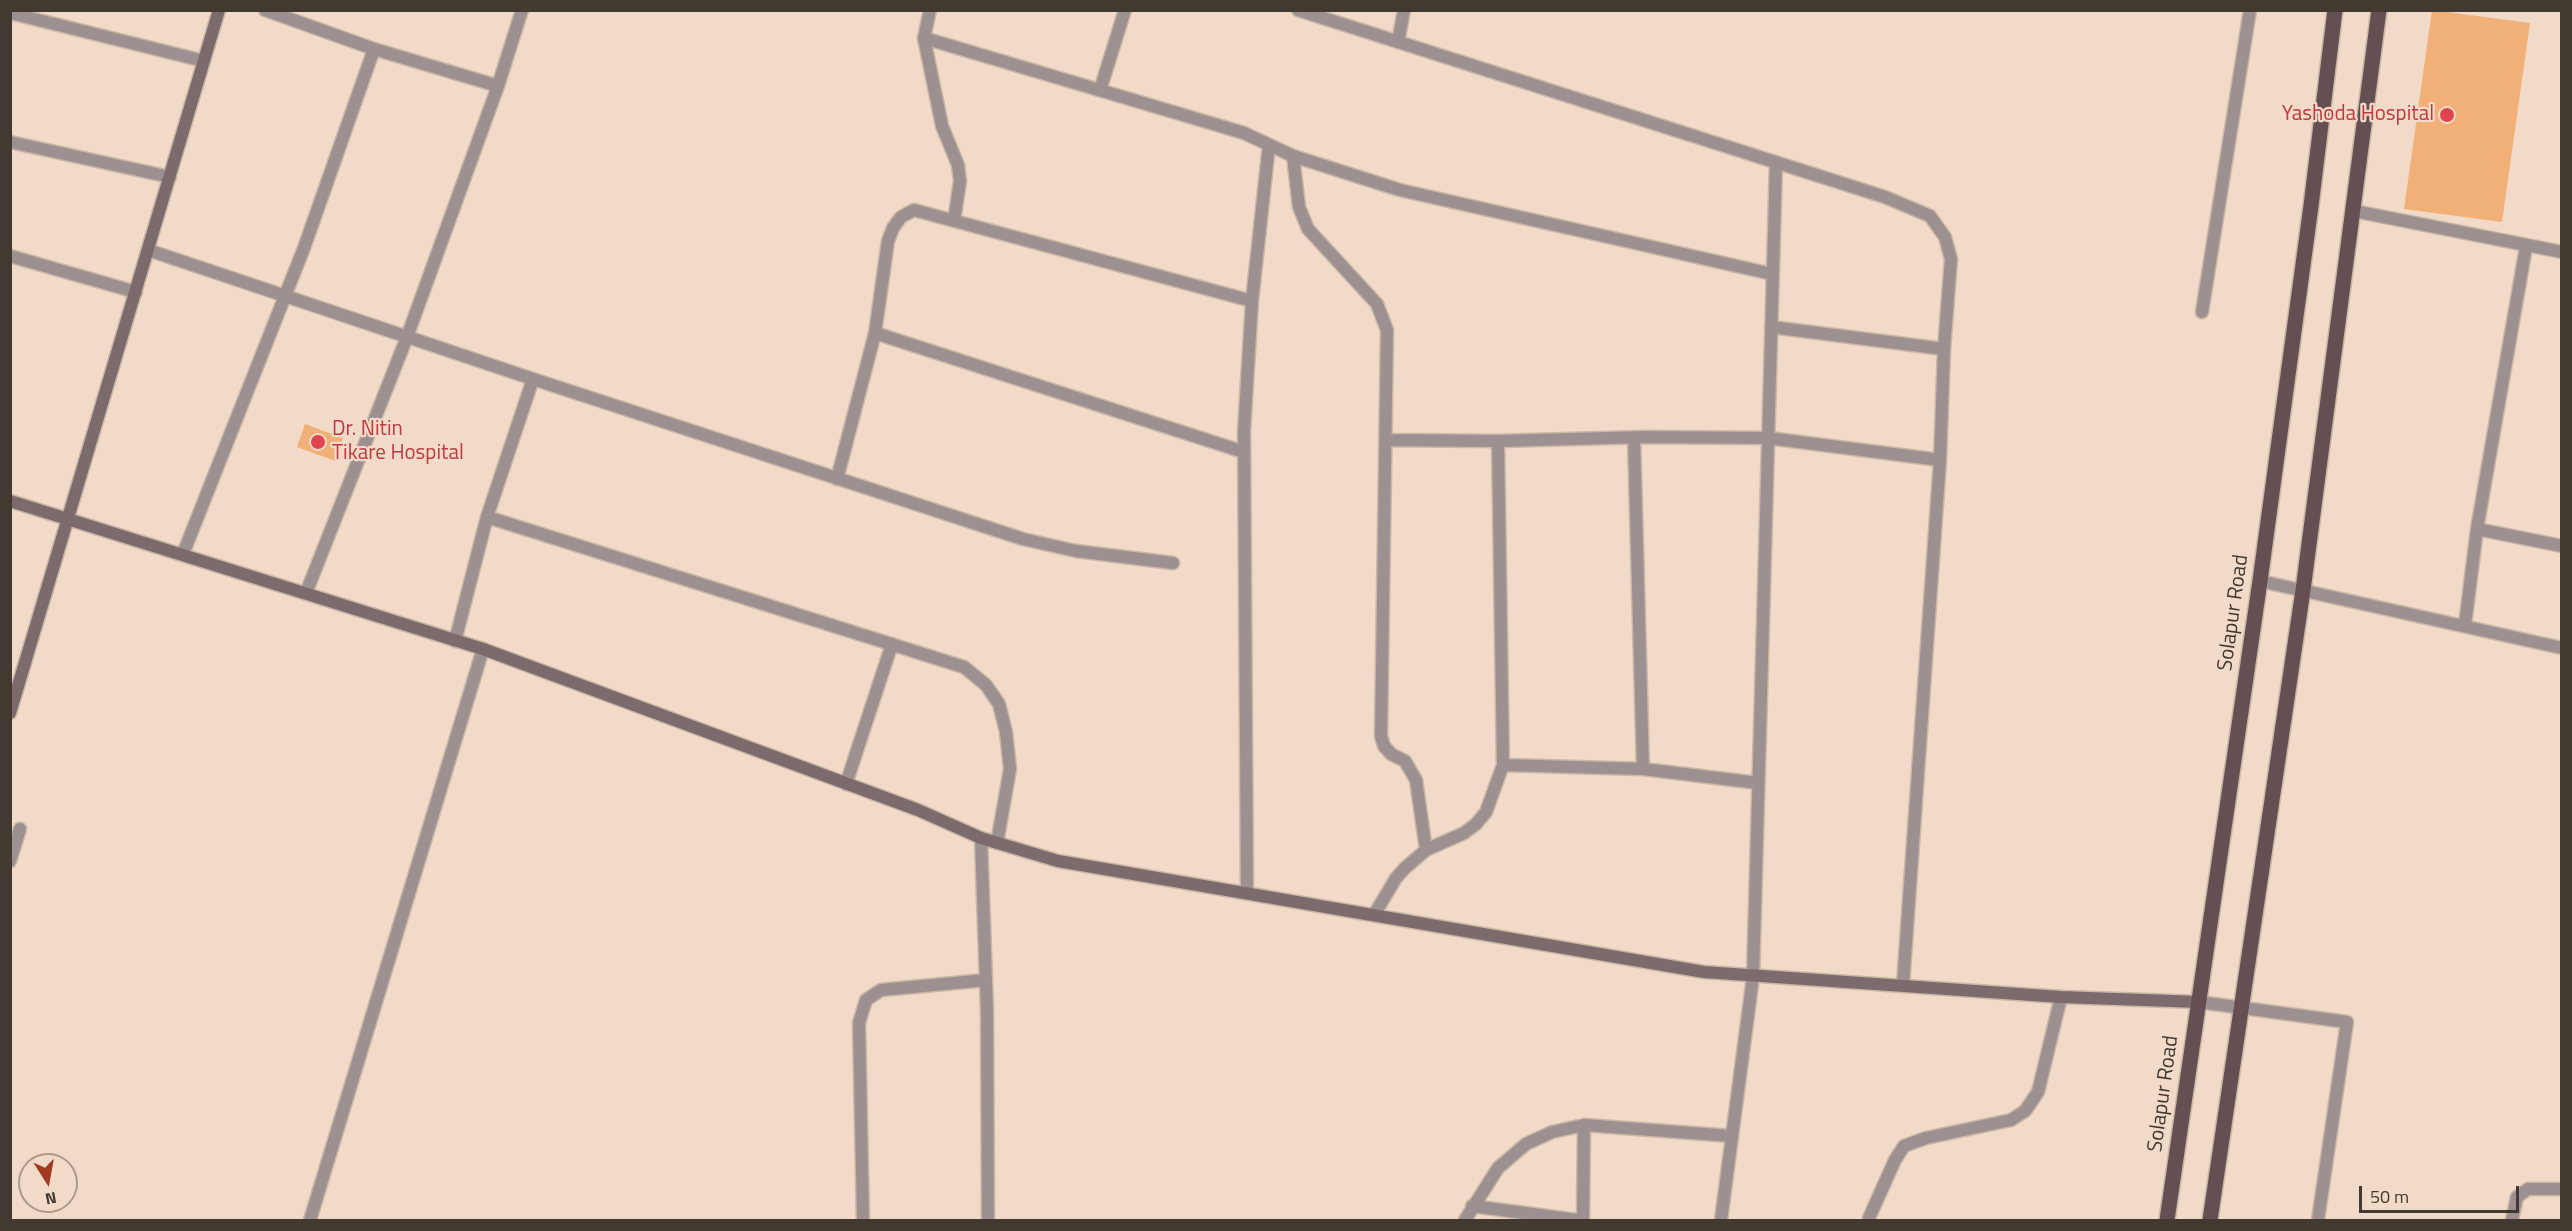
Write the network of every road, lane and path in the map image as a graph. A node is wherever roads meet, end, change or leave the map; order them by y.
1 (219, 10) edge
2 (265, 10) edge
3 (522, 10) edge
4 (930, 10) edge
5 (1125, 10) edge
6 (1298, 10) edge
7 (1404, 10) edge
8 (2250, 10) edge
9 (2336, 10) edge
10 (2379, 10) edge
11 (10, 13) edge
12 (924, 38) junction
13 (1398, 42) junction
14 (374, 49) junction
15 (204, 61) junction
16 (498, 86) junction
17 (1100, 90) junction
18 (10, 142) edge
19 (1269, 145) junction
20 (1293, 156) junction
21 (1776, 162) junction
22 (170, 177) junction
23 (2354, 211) junction
24 (954, 221) junction
25 (2526, 247) junction
26 (148, 249) junction
27 (2562, 252) edge
28 (10, 256) edge
29 (1772, 274) junction
30 (136, 292) junction
31 (284, 296) junction
32 (1252, 301) junction
33 (2202, 312) dead end
34 (1771, 327) junction
35 (875, 333) junction
36 (407, 337) junction
37 (1944, 349) junction
38 (532, 379) junction
39 (1634, 437) junction
40 (1768, 438) junction
41 (1387, 440) junction
42 (1498, 441) junction
43 (1244, 453) junction
44 (1940, 460) junction
45 (837, 479) junction
46 (10, 501) edge
47 (69, 518) junction
48 (487, 518) junction
49 (2477, 529) junction
50 (2562, 546) edge
51 (183, 554) junction
52 (1173, 563) dead end
53 (2260, 580) junction
54 (2303, 590) junction
55 (306, 593) junction
56 (2465, 625) junction
57 (455, 641) junction
58 (892, 644) junction
59 (2562, 648) edge
60 (483, 649) junction
61 (10, 713) edge
62 (1503, 765) junction
63 (1643, 769) junction
64 (1758, 783) junction
65 (846, 784) junction
66 (20, 829) dead end
67 (981, 838) junction
68 (998, 843) junction
69 (1426, 850) junction
70 (10, 861) edge
71 (1247, 893) junction
72 (1374, 915) junction
73 (1753, 977) junction
74 (986, 980) junction
75 (1903, 985) junction
76 (2061, 997) junction
77 (2199, 1002) junction
78 (2241, 1008) junction
79 (1584, 1125) junction
80 (1732, 1136) junction
81 (2562, 1189) edge
82 (1472, 1206) junction
83 (1869, 1218) dead end
84 (310, 1221) edge
85 (863, 1221) edge
86 (988, 1221) edge
87 (1465, 1221) edge
88 (1577, 1221) edge
89 (1583, 1221) edge
90 (1721, 1221) edge
91 (2167, 1221) edge
92 (2210, 1221) edge
93 (2318, 1221) edge
94 (2512, 1221) edge

1 - 15 street
2 - 14 street
3 - 16 street
4 - 12 street
5 - 17 street
6 - 13 street
7 - 13 street
8 - 33 street
9 - 53 main road, Solapur Road
10 - 23 main road
11 - 15 street
12 - 17 street
12 - 24 street
13 - 21 street
14 - 16 street
14 - 31 street
15 - 22 street
16 - 36 street
17 - 19 street
18 - 22 street
19 - 20 street
19 - 32 street
20 - 29 street
20 - 41 street
21 - 29 street
21 - 37 street
22 - 26 street
23 - 25 street
23 - 54 main road
24 - 32 street
24 - 35 street
25 - 27 street
25 - 49 street
26 - 30 street
26 - 31 street
28 - 30 street
29 - 34 street
30 - 47 street
31 - 36 street
31 - 51 street
32 - 43 street
34 - 37 street
34 - 40 street
35 - 43 street
35 - 45 street
36 - 38 street
36 - 55 street
37 - 44 street
38 - 45 street
38 - 48 street
39 - 40 street
39 - 42 street
39 - 63 street
40 - 44 street
40 - 64 street
41 - 42 street
41 - 69 street
42 - 62 street
43 - 71 street
44 - 75 street
45 - 52 street
46 - 47 street
47 - 51 street
47 - 61 street
48 - 57 street
48 - 58 street
49 - 50 street
49 - 56 street
51 - 55 street
53 - 54 street
53 - 77 main road, Solapur Road
54 - 56 street
54 - 78 main road
55 - 57 street
56 - 59 street
57 - 60 street
58 - 65 street
58 - 68 street
60 - 65 street
60 - 84 street
62 - 63 street
62 - 69 street
63 - 64 street
64 - 73 street
65 - 67 street
66 - 70 street
67 - 68 street
67 - 74 street
68 - 71 street
69 - 72 street
71 - 72 street
72 - 73 street
73 - 75 street
73 - 80 street
74 - 85 street
74 - 86 street
75 - 76 street
76 - 77 street
76 - 83 street
77 - 78 street
77 - 91 main road, Solapur Road
78 - 92 main road
78 - 93 street
79 - 80 street
79 - 82 street
79 - 89 street
80 - 90 street
81 - 94 street
82 - 87 street
82 - 88 street

